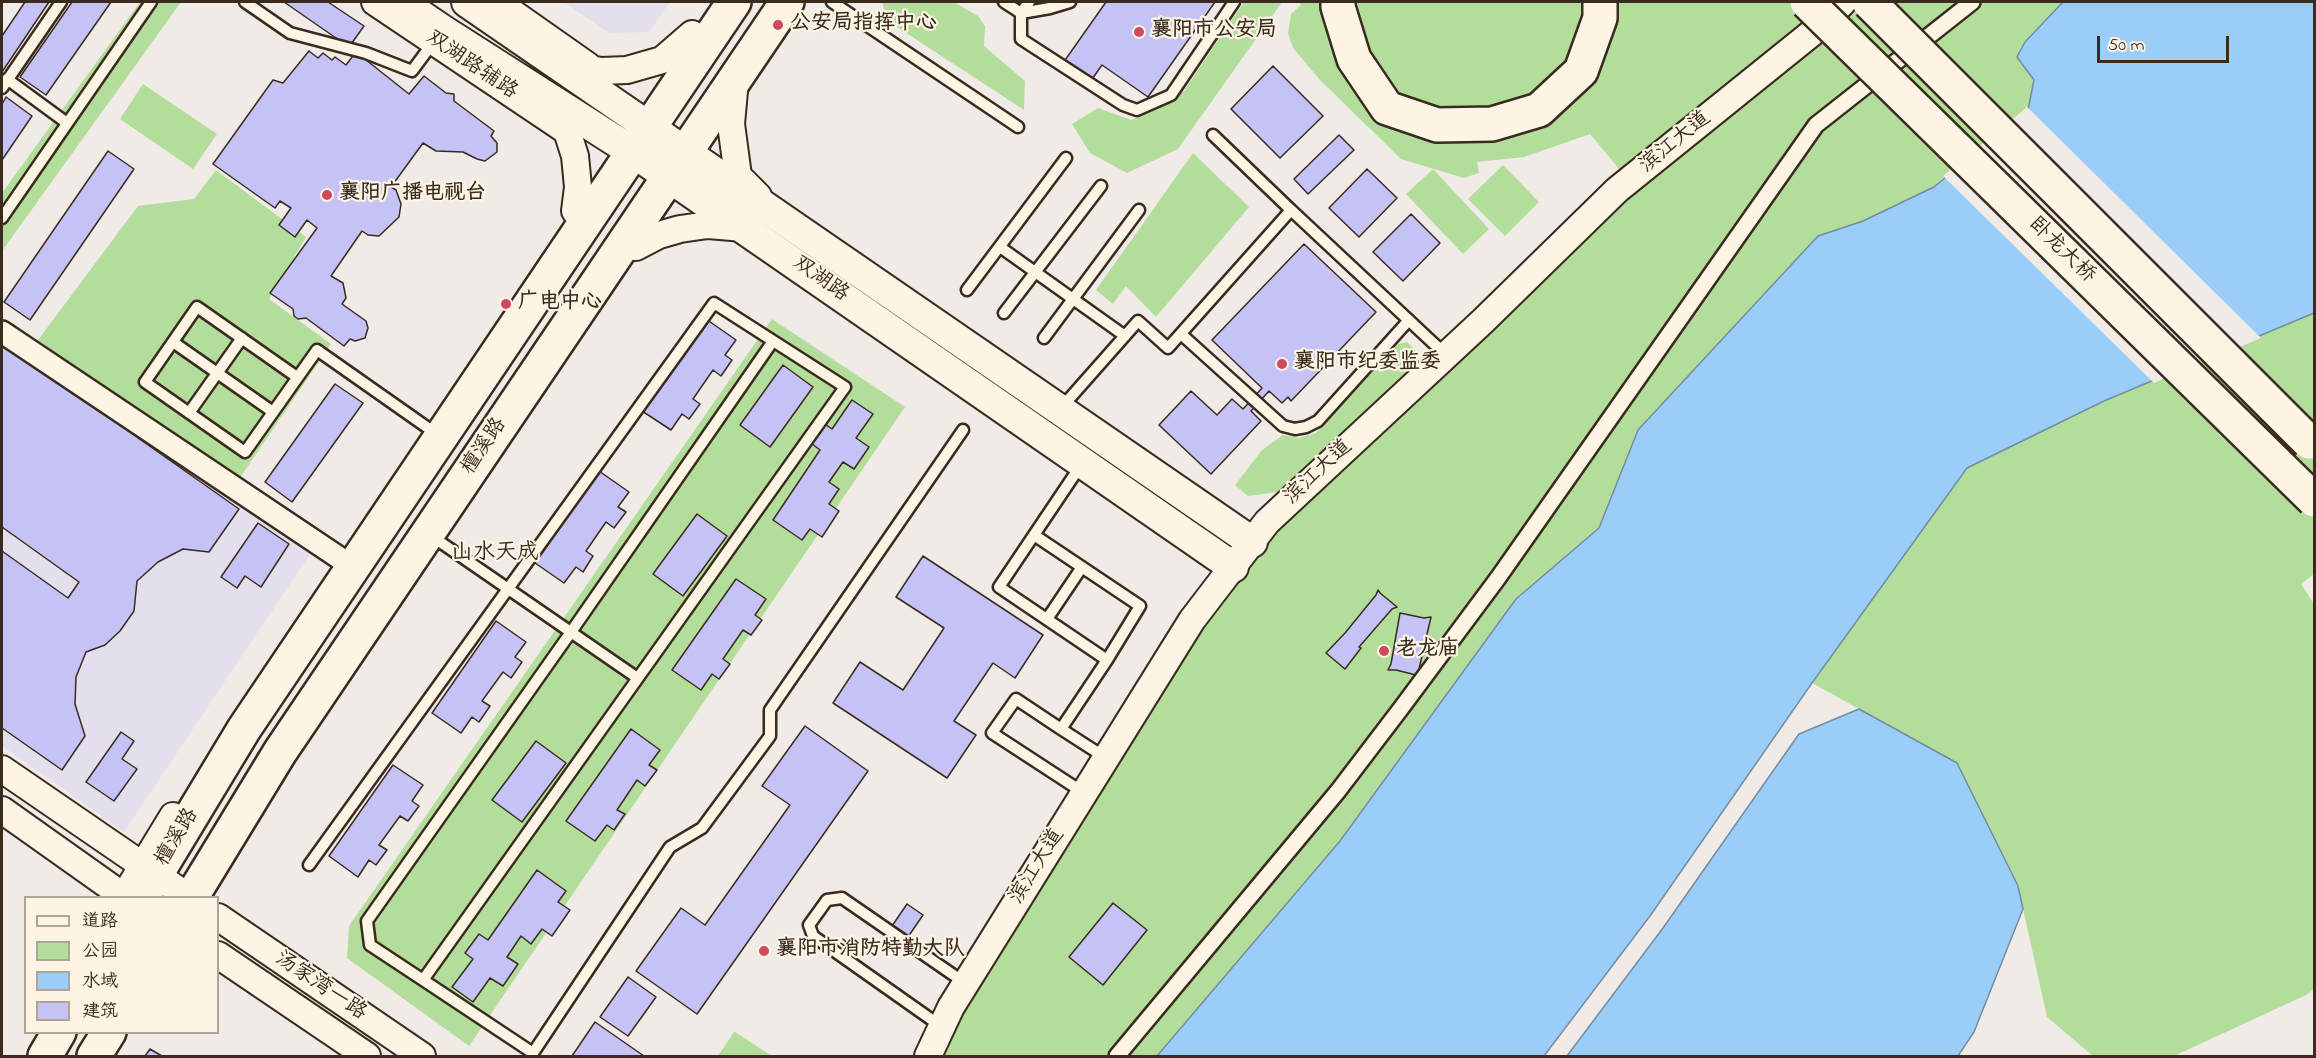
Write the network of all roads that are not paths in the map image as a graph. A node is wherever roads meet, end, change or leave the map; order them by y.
1 (61, 2) edge
2 (151, 2) edge
3 (245, 2) edge
4 (375, 2) edge
5 (401, 2) edge
6 (467, 2) edge
7 (497, 2) edge
8 (715, 2) edge
9 (734, 2) edge
10 (787, 2) edge
11 (802, 2) edge
12 (832, 2) edge
13 (1004, 2) edge
14 (1029, 2) edge
15 (1070, 2) edge
16 (1234, 2) edge
17 (1338, 2) edge
18 (1600, 2) edge
19 (1807, 2) edge
20 (1842, 2) edge
21 (1869, 2) edge
22 (1972, 2) edge
23 (1021, 13) junction
24 (692, 34) junction
25 (438, 36) junction
26 (556, 63) junction
27 (594, 69) junction
28 (4, 84) edge
29 (734, 91) junction
30 (539, 92) junction
31 (67, 123) junction
32 (1018, 127) dead end
33 (567, 131) junction
34 (635, 135) junction
35 (1213, 135) dead end
36 (1066, 158) dead end
37 (682, 167) junction
38 (1101, 186) dead end
39 (1139, 210) dead end
40 (1291, 210) junction
41 (574, 211) junction
42 (775, 214) junction
43 (2, 218) edge
44 (744, 228) junction
45 (636, 247) junction
46 (1000, 247) junction
47 (1035, 272) junction
48 (967, 290) dead end
49 (1073, 299) junction
50 (1004, 313) dead end
51 (1409, 320) junction
52 (2, 332) edge
53 (1181, 334) junction
54 (1125, 336) junction
55 (242, 338) junction
56 (1044, 338) dead end
57 (773, 340) junction
58 (173, 342) junction
59 (1446, 355) junction
60 (217, 374) junction
61 (297, 377) junction
62 (1060, 410) junction
63 (273, 412) junction
64 (189, 413) junction
65 (428, 428) junction
66 (963, 430) dead end
67 (2314, 447) edge
68 (1083, 463) junction
69 (2314, 500) edge
70 (1034, 534) junction
71 (433, 537) junction
72 (1252, 542) junction
73 (347, 563) junction
74 (1082, 567) junction
75 (1233, 567) junction
76 (508, 589) junction
77 (1047, 620) junction
78 (571, 632) junction
79 (1107, 660) junction
80 (636, 677) junction
81 (1061, 729) junction
82 (1106, 758) junction
83 (2, 769) edge
84 (1084, 793) junction
85 (2, 810) edge
86 (309, 865) dead end
87 (135, 888) edge
88 (185, 896) edge
89 (192, 896) edge
90 (207, 896) edge
91 (219, 918) edge
92 (219, 957) edge
93 (423, 980) junction
94 (965, 983) junction
95 (942, 1027) junction
96 (42, 1034) edge
97 (58, 1034) edge
98 (108, 1034) edge
99 (124, 1034) edge
100 (29, 1056) edge
101 (45, 1056) edge
102 (94, 1056) edge
103 (111, 1056) edge
104 (367, 1056) edge
105 (422, 1056) edge
106 (928, 1056) edge
107 (1117, 1056) edge

1 - 28 lane
2 - 31 lane
3 - 25 lane
4 - 25 street, 双湖路辅路
5 - 25 main road, 双湖路
6 - 26 main road, 双湖路
7 - 27 street
8 - 24 street
9 - 34 main road, 檀溪路
10 - 29 main road, 檀溪路
11 - 29 street
12 - 32 lane
13 - 23 lane
14 - 23 lane
15 - 23 lane
16 - 23 lane
17 - 18 main road
19 - 69 main road, 卧龙大桥, bridge
20 - 59 street, 滨江大道
21 - 67 main road, 卧龙大桥, bridge
22 - 107 street
24 - 27 street
24 - 34 street
25 - 30 main road, 双湖路
25 - 33 street, 双湖路辅路
26 - 27 street
26 - 34 main road, 双湖路
28 - 31 lane
29 - 37 main road, 檀溪路
29 - 42 street
30 - 33 street
30 - 34 main road, 双湖路
31 - 43 lane
33 - 41 street
34 - 37 main road, 双湖路
34 - 41 street
34 - 73 main road, 檀溪路
35 - 40 lane
36 - 46 lane
37 - 42 main road, 双湖路
37 - 44 main road, 双湖路
37 - 45 street
37 - 71 main road, 檀溪路
38 - 47 lane
39 - 49 lane
40 - 51 lane
40 - 53 lane
41 - 65 street
42 - 62 main road, 双湖路
44 - 45 street
44 - 68 main road, 双湖路
45 - 71 street
46 - 47 lane
46 - 48 lane
47 - 49 lane
47 - 50 lane
49 - 54 lane
49 - 56 lane
51 - 53 lane
51 - 59 lane
52 - 73 street
53 - 54 lane
54 - 62 lane
55 - 58 lane
55 - 60 lane
55 - 61 lane
57 - 76 lane
57 - 78 lane
57 - 80 lane
58 - 60 lane
58 - 64 lane
59 - 72 street, 滨江大道
60 - 63 lane
60 - 64 lane
61 - 63 lane
61 - 65 lane
62 - 72 main road, 双湖路
63 - 64 lane
65 - 73 street
66 - 93 lane
68 - 70 lane
68 - 75 main road, 双湖路
70 - 74 lane
70 - 77 lane
71 - 76 lane
71 - 89 main road, 檀溪路
71 - 90 street
72 - 75 street, 滨江大道
73 - 87 main road, 檀溪路
74 - 77 lane
74 - 79 lane
75 - 82 street, 滨江大道
76 - 78 lane
76 - 86 lane
77 - 79 lane
78 - 80 lane
78 - 93 lane
79 - 81 lane
80 - 93 lane
81 - 82 lane
81 - 84 lane
82 - 84 street, 滨江大道
83 - 87 street
84 - 94 street, 滨江大道
85 - 87 street
87 - 88 street
91 - 105 street, 汤家湾一路
92 - 104 street, 汤家湾一路
94 - 95 street, 滨江大道
94 - 95 lane
95 - 106 street, 滨江大道
96 - 100 street
97 - 101 main road
98 - 102 main road
99 - 103 street

